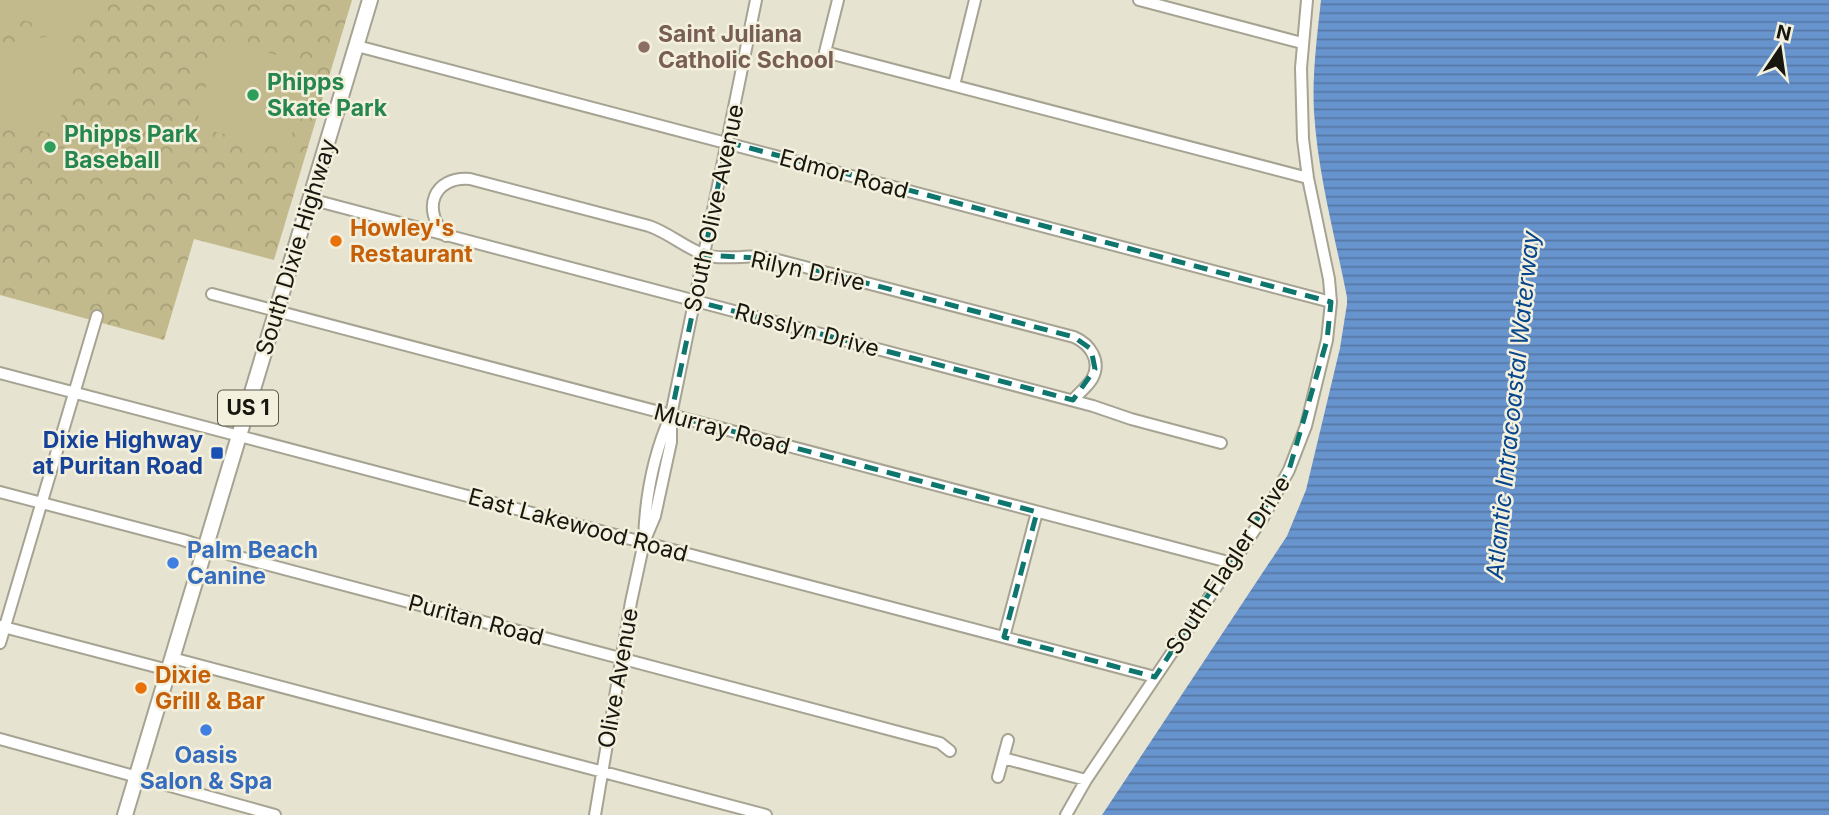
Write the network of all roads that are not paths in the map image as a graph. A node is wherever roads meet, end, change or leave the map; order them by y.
1 (370, 0) edge
2 (756, 0) edge
3 (838, 0) edge
4 (975, 0) edge
5 (1139, 0) edge
6 (1307, 0) edge
7 (1302, 43) junction
8 (357, 46) junction
9 (954, 85) junction
10 (727, 142) junction
11 (1308, 178) junction
12 (310, 199) junction
13 (446, 236) junction
14 (704, 255) junction
15 (212, 294) dead end
16 (695, 301) junction
17 (1331, 302) junction
18 (276, 312) junction
19 (97, 316) dead end
20 (0, 373) edge
21 (75, 393) junction
22 (1073, 400) junction
23 (671, 415) junction
24 (239, 437) junction
25 (1221, 443) dead end
26 (0, 492) edge
27 (42, 504) junction
28 (1037, 512) junction
29 (644, 542) junction
30 (205, 547) junction
31 (1232, 563) junction
32 (2, 627) edge
33 (1004, 637) junction
34 (0, 643) edge
35 (621, 658) junction
36 (170, 664) junction
37 (1155, 677) junction
38 (0, 739) edge
39 (1008, 740) dead end
40 (950, 751) dead end
41 (1003, 758) junction
42 (602, 772) junction
43 (136, 777) junction
44 (998, 777) dead end
45 (1086, 780) junction
46 (125, 815) edge
47 (275, 815) edge
48 (595, 815) edge
49 (766, 815) edge
50 (1066, 815) edge

1 - 8 main road, South Dixie Highway / US 1
2 - 10 street, South Olive Avenue
3 - 9 street
4 - 9 street
5 - 7 street
6 - 7 street, South Flagler Drive
7 - 11 street, South Flagler Drive
8 - 10 street, Edmor Road
8 - 12 main road, South Dixie Highway / US 1
9 - 11 street
10 - 14 street, South Olive Avenue
10 - 17 street, Edmor Road
11 - 17 street, South Flagler Drive
12 - 13 street, Russlyn Drive
12 - 18 main road, South Dixie Highway / US 1
13 - 14 street, Rilyn Drive
13 - 16 street, Russlyn Drive
14 - 16 street, South Olive Avenue
14 - 22 street, Rilyn Drive
15 - 18 street, Murray Road
16 - 22 street, Russlyn Drive
16 - 23 street, South Olive Avenue
17 - 31 street, South Flagler Drive
18 - 23 street, Murray Road
18 - 24 main road, South Dixie Highway / US 1
19 - 21 street
20 - 21 street, East Lakewood Road
21 - 24 street, East Lakewood Road
21 - 27 street
22 - 25 street, Russlyn Drive
23 - 28 street, Murray Road
23 - 29 street, Olive Avenue
24 - 29 street, East Lakewood Road
24 - 30 main road, South Dixie Highway / US 1
26 - 27 street, Puritan Road
27 - 30 street, Puritan Road
27 - 32 street
28 - 31 street, Murray Road
28 - 33 street
29 - 33 street, East Lakewood Road
29 - 35 street, Olive Avenue
30 - 35 street, Puritan Road
30 - 36 main road, South Dixie Highway / US 1
31 - 37 street, South Flagler Drive
32 - 34 street
32 - 36 street
33 - 37 street, East Lakewood Road
35 - 40 street, Puritan Road
35 - 42 street, Olive Avenue
36 - 42 street
36 - 43 main road, South Dixie Highway / US 1
37 - 45 street, South Flagler Drive
38 - 43 street
39 - 41 street
41 - 44 street
41 - 45 street
42 - 48 street, Olive Avenue
42 - 49 street
43 - 46 main road, South Dixie Highway / US 1
43 - 47 street
45 - 50 street, South Flagler Drive

